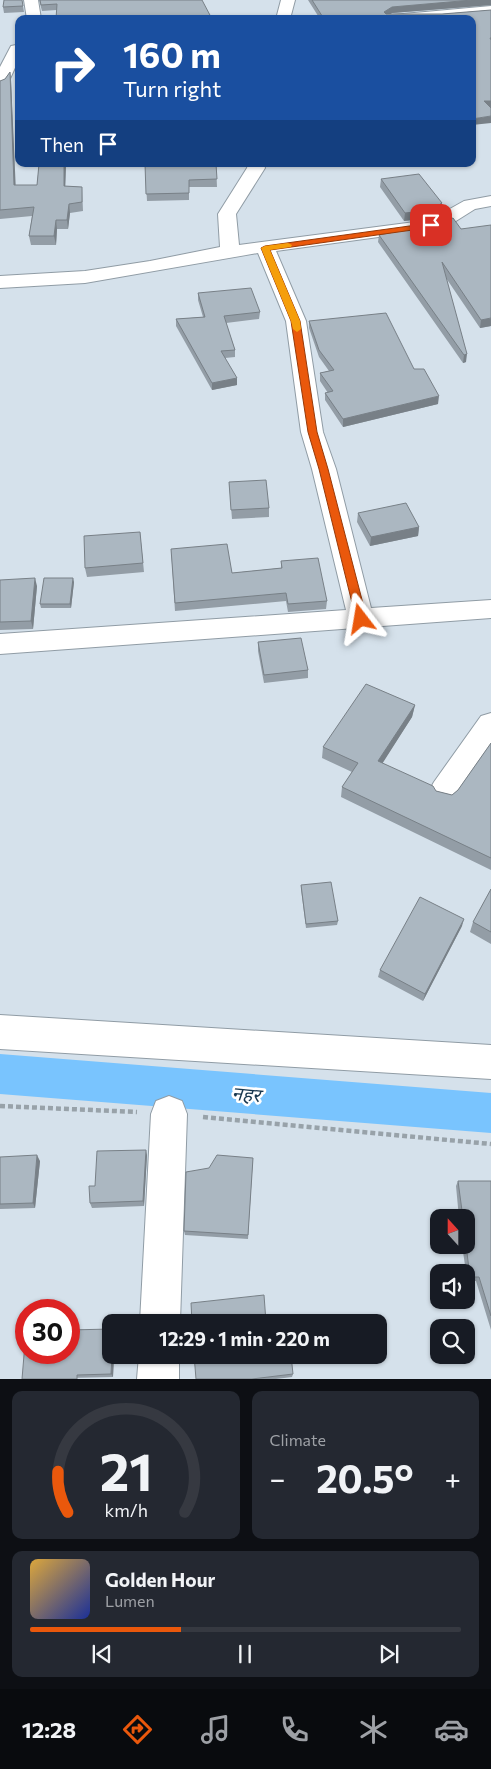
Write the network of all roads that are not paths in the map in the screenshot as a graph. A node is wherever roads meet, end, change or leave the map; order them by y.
1 (31, 0) edge
2 (288, 0) edge
3 (491, 10) edge
4 (33, 15) edge
5 (284, 15) edge
6 (434, 15) edge
7 (0, 49) edge
8 (15, 49) edge
9 (15, 53) edge
10 (0, 83) edge
11 (254, 167) edge
12 (491, 202) edge
13 (265, 248) junction
14 (230, 252) junction
15 (0, 282) edge
16 (491, 609) edge
17 (361, 619) junction
18 (0, 644) edge
19 (491, 724) edge
20 (444, 791) edge
21 (0, 1032) edge
22 (491, 1062) edge
23 (169, 1114) road end
24 (160, 1314) edge
25 (159, 1364) edge
26 (158, 1379) edge

1 - 4 street
2 - 5 street
3 - 6 street
7 - 8 street
9 - 10 street
11 - 14 street
12 - 13 street
13 - 14 street
13 - 17 street
14 - 15 street
16 - 17 street
17 - 18 street
19 - 20 street
21 - 22 street
23 - 24 street
25 - 26 street

